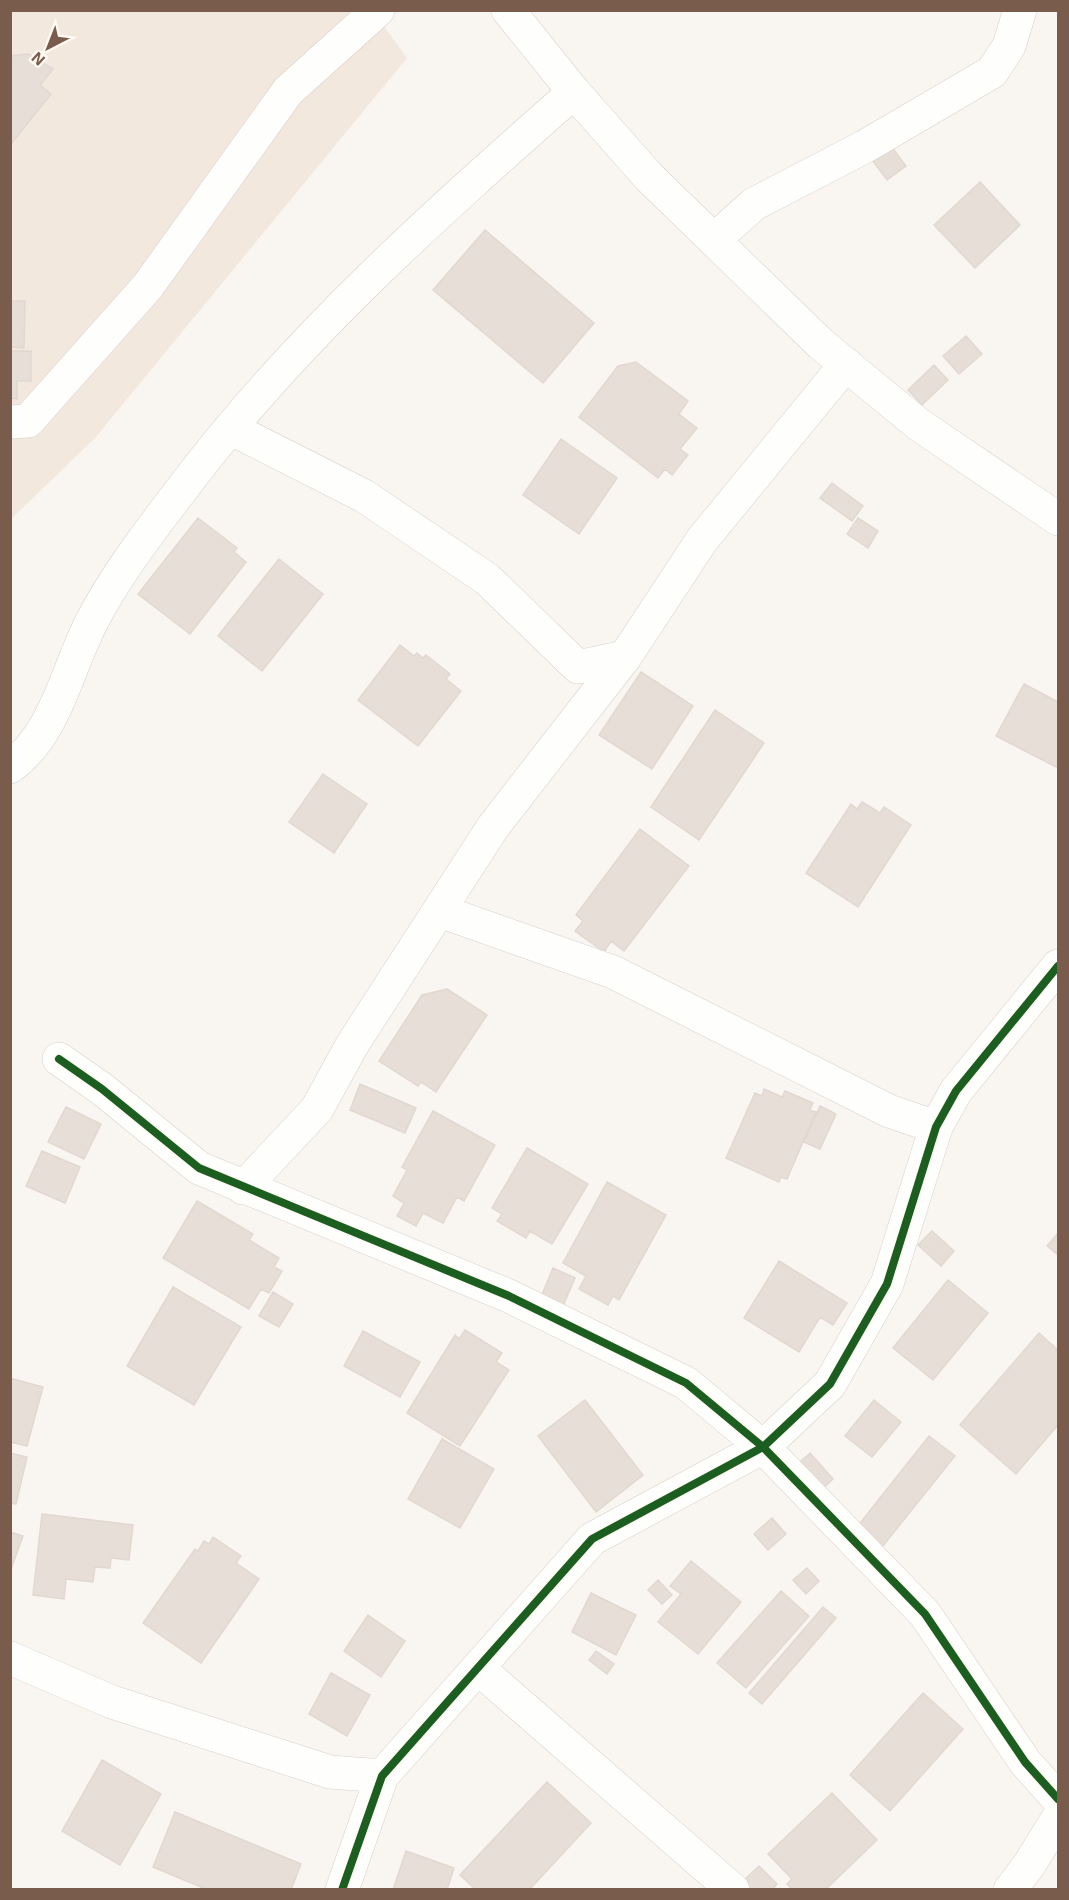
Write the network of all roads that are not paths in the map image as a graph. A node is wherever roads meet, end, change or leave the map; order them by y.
1 (378, 10) edge
2 (508, 10) edge
3 (1020, 10) edge
4 (574, 92) junction
5 (714, 240) junction
6 (846, 364) junction
7 (10, 422) edge
8 (232, 429) junction
9 (1059, 519) edge
10 (625, 657) junction
11 (10, 767) edge
12 (440, 911) junction
13 (1059, 966) edge
14 (59, 1059) dead end
15 (936, 1127) junction
16 (243, 1188) junction
17 (763, 1447) junction
18 (10, 1659) edge
19 (478, 1668) junction
20 (382, 1776) junction
21 (1059, 1799) edge
22 (1059, 1818) edge
23 (1033, 1873) edge
24 (342, 1890) edge
25 (733, 1890) edge

1 - 7 street
2 - 4 street
3 - 5 street
4 - 5 street
4 - 8 street
5 - 6 street
6 - 9 street
6 - 10 street
8 - 10 street
8 - 11 street
10 - 12 street
12 - 15 street
12 - 16 street
13 - 15 street
14 - 16 street
15 - 17 street
16 - 17 street
17 - 19 street
17 - 21 street
18 - 20 street
19 - 20 street
19 - 25 street
20 - 24 street
22 - 23 street

